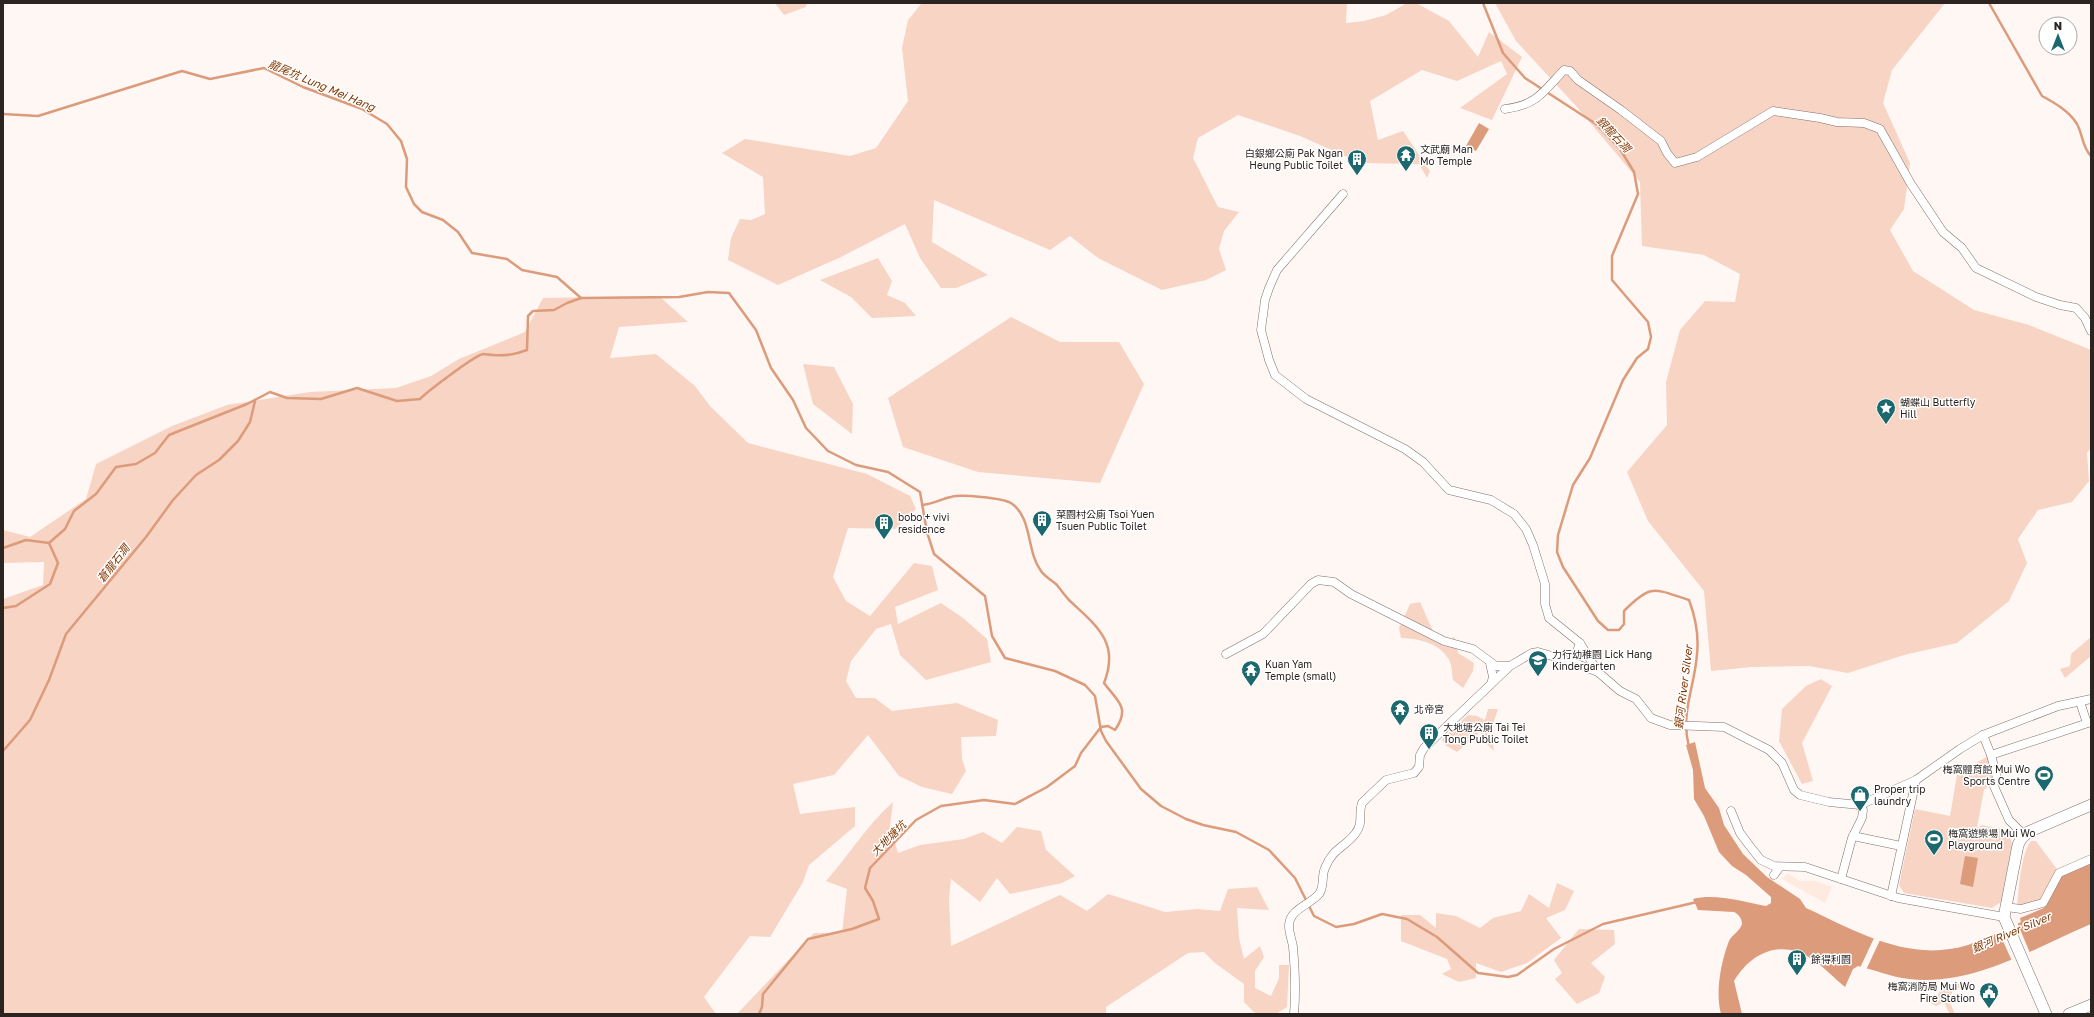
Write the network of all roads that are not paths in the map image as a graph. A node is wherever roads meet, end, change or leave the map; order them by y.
1 (1505, 109) dead end
2 (1343, 194) dead end
3 (2091, 331) edge
4 (1580, 643) junction
5 (1226, 654) dead end
6 (1569, 661) junction
7 (1490, 663) junction
8 (1510, 666) junction
9 (1598, 672) junction
10 (1491, 684) junction
11 (2091, 700) edge
12 (2080, 702) junction
13 (2089, 723) edge
14 (1983, 735) junction
15 (1991, 755) junction
16 (1916, 780) junction
17 (1860, 805) junction
18 (2091, 805) edge
19 (1731, 811) dead end
20 (2024, 835) junction
21 (1853, 836) junction
22 (1901, 846) junction
23 (2091, 859) edge
24 (1779, 868) junction
25 (1774, 875) dead end
26 (1841, 879) junction
27 (1890, 896) junction
28 (2013, 908) dead end
29 (2005, 920) junction
30 (2091, 1005) edge
31 (2073, 1013) edge
32 (1294, 1014) edge
33 (2046, 1014) edge

1 - 3 street
2 - 4 street
4 - 6 street
4 - 9 street
5 - 7 street
6 - 8 street
6 - 9 street
7 - 8 street
7 - 10 street
8 - 10 street
9 - 17 street
10 - 32 street
11 - 12 street
12 - 13 street
12 - 14 street
13 - 15 street
14 - 15 street
14 - 16 street
15 - 20 street
16 - 17 street
16 - 22 street
17 - 21 street
18 - 20 street
19 - 24 street
20 - 29 street
21 - 22 street
21 - 26 street
22 - 27 street
23 - 28 street
24 - 25 street
24 - 26 street
26 - 27 street
27 - 29 street
29 - 33 street
30 - 31 street

